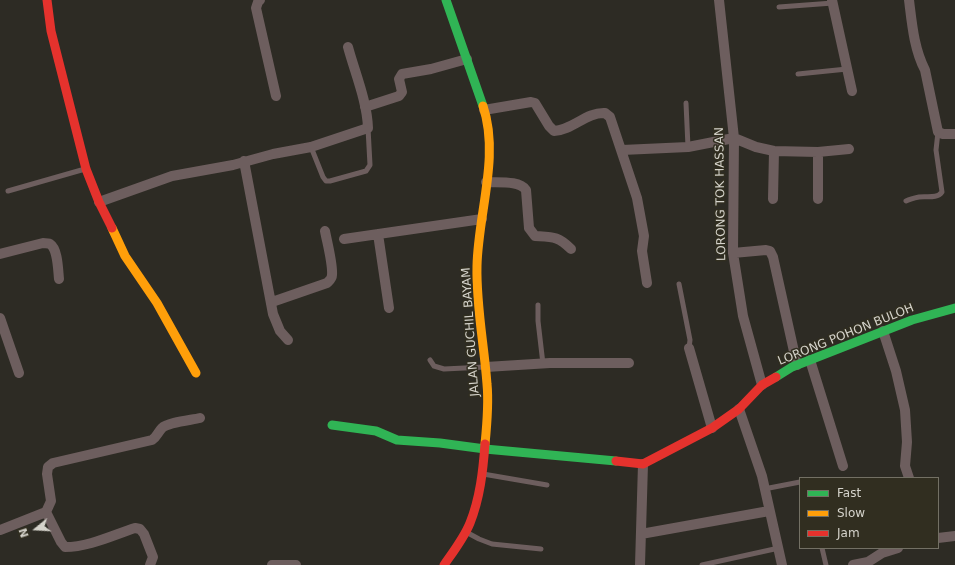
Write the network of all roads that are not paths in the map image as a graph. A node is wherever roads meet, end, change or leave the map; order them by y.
1 (47, 0) edge
2 (260, 0) edge
3 (446, 0) edge
4 (719, 0) edge
5 (909, 0) edge
6 (832, 1) edge
7 (779, 7) dead end
8 (348, 46) dead end
9 (467, 59) junction
10 (847, 69) junction
11 (798, 74) dead end
12 (852, 91) dead end
13 (276, 96) dead end
14 (686, 103) dead end
15 (365, 107) junction
16 (484, 110) junction
17 (368, 128) junction
18 (938, 132) junction
19 (955, 134) edge
20 (734, 138) junction
21 (311, 147) junction
22 (688, 147) junction
23 (849, 149) dead end
24 (622, 150) junction
25 (774, 151) junction
26 (818, 152) junction
27 (244, 161) junction
28 (86, 169) junction
29 (486, 182) junction
30 (8, 191) dead end
31 (818, 199) dead end
32 (773, 200) dead end
33 (906, 201) dead end
34 (99, 202) junction
35 (482, 219) junction
36 (325, 231) dead end
37 (378, 234) junction
38 (344, 239) dead end
39 (571, 249) dead end
40 (734, 253) junction
41 (0, 254) edge
42 (59, 279) dead end
43 (647, 283) dead end
44 (680, 284) dead end
45 (272, 302) junction
46 (538, 305) dead end
47 (389, 308) dead end
48 (955, 308) edge
49 (0, 318) edge
50 (882, 331) junction
51 (288, 340) dead end
52 (689, 348) joint
53 (430, 360) dead end
54 (810, 360) junction
55 (629, 363) dead end
56 (543, 364) junction
57 (797, 365) junction
58 (486, 367) junction
59 (19, 373) dead end
60 (196, 373) dead end
61 (762, 385) junction
62 (739, 409) junction
63 (200, 418) dead end
64 (332, 425) dead end
65 (712, 428) junction
66 (486, 449) junction
67 (643, 464) junction
68 (843, 466) dead end
69 (482, 474) junction
70 (909, 477) edge
71 (799, 482) edge
72 (547, 485) dead end
73 (764, 489) junction
74 (769, 511) junction
75 (46, 512) junction
76 (0, 530) edge
77 (465, 532) junction
78 (641, 534) junction
79 (955, 536) edge
80 (939, 538) edge
81 (779, 548) junction
82 (541, 549) dead end
83 (822, 549) edge
84 (895, 549) edge
85 (150, 565) edge
86 (272, 565) edge
87 (296, 565) edge
88 (444, 565) edge
89 (640, 565) edge
90 (702, 565) edge
91 (782, 565) edge
92 (826, 565) edge
93 (853, 565) edge

1 - 28 street
2 - 13 street
3 - 9 street, JALAN GUCHIL BAYAM
4 - 20 street, LORONG TOK HASSAN
5 - 18 street
6 - 7 lane
6 - 10 street
8 - 15 street
9 - 15 street
9 - 16 street, JALAN GUCHIL BAYAM
10 - 11 lane
10 - 12 street
14 - 22 lane
15 - 17 street
16 - 24 street
16 - 29 street, JALAN GUCHIL BAYAM
17 - 21 street
17 - 21 lane
18 - 19 street
18 - 33 lane
20 - 22 street
20 - 25 street
20 - 40 street, LORONG TOK HASSAN
21 - 27 street
22 - 24 street
23 - 26 street
24 - 43 street
25 - 26 street
25 - 32 street
26 - 31 street
27 - 34 street
27 - 45 street
28 - 30 lane
28 - 34 street
29 - 35 street, JALAN GUCHIL BAYAM
29 - 39 street
34 - 60 street
35 - 37 street
35 - 58 street, JALAN GUCHIL BAYAM
36 - 45 street
37 - 38 street
37 - 47 street
40 - 57 street
40 - 61 street, LORONG TOK HASSAN
41 - 42 street
44 - 52 lane
45 - 51 street
46 - 56 lane
48 - 50 street, LORONG POHON BULOH
49 - 59 street
50 - 54 street, LORONG POHON BULOH
50 - 70 street
52 - 65 street
53 - 58 lane
54 - 57 street, LORONG POHON BULOH
54 - 68 street
55 - 56 street
56 - 58 street
57 - 61 street, LORONG POHON BULOH
58 - 66 street, JALAN GUCHIL BAYAM
61 - 62 street, LORONG POHON BULOH
62 - 65 street, LORONG POHON BULOH
62 - 73 street
63 - 75 street
64 - 66 street
65 - 67 street, LORONG POHON BULOH
66 - 67 street
66 - 69 street, JALAN GUCHIL BAYAM
67 - 78 street
69 - 72 lane
69 - 77 street, JALAN GUCHIL BAYAM
71 - 73 lane
73 - 74 street
74 - 78 street
74 - 81 street
75 - 76 street
75 - 85 street
77 - 82 lane
77 - 88 street, JALAN GUCHIL BAYAM
78 - 89 street
79 - 80 street
81 - 90 lane
81 - 91 street
83 - 92 lane
84 - 93 street
86 - 87 street

